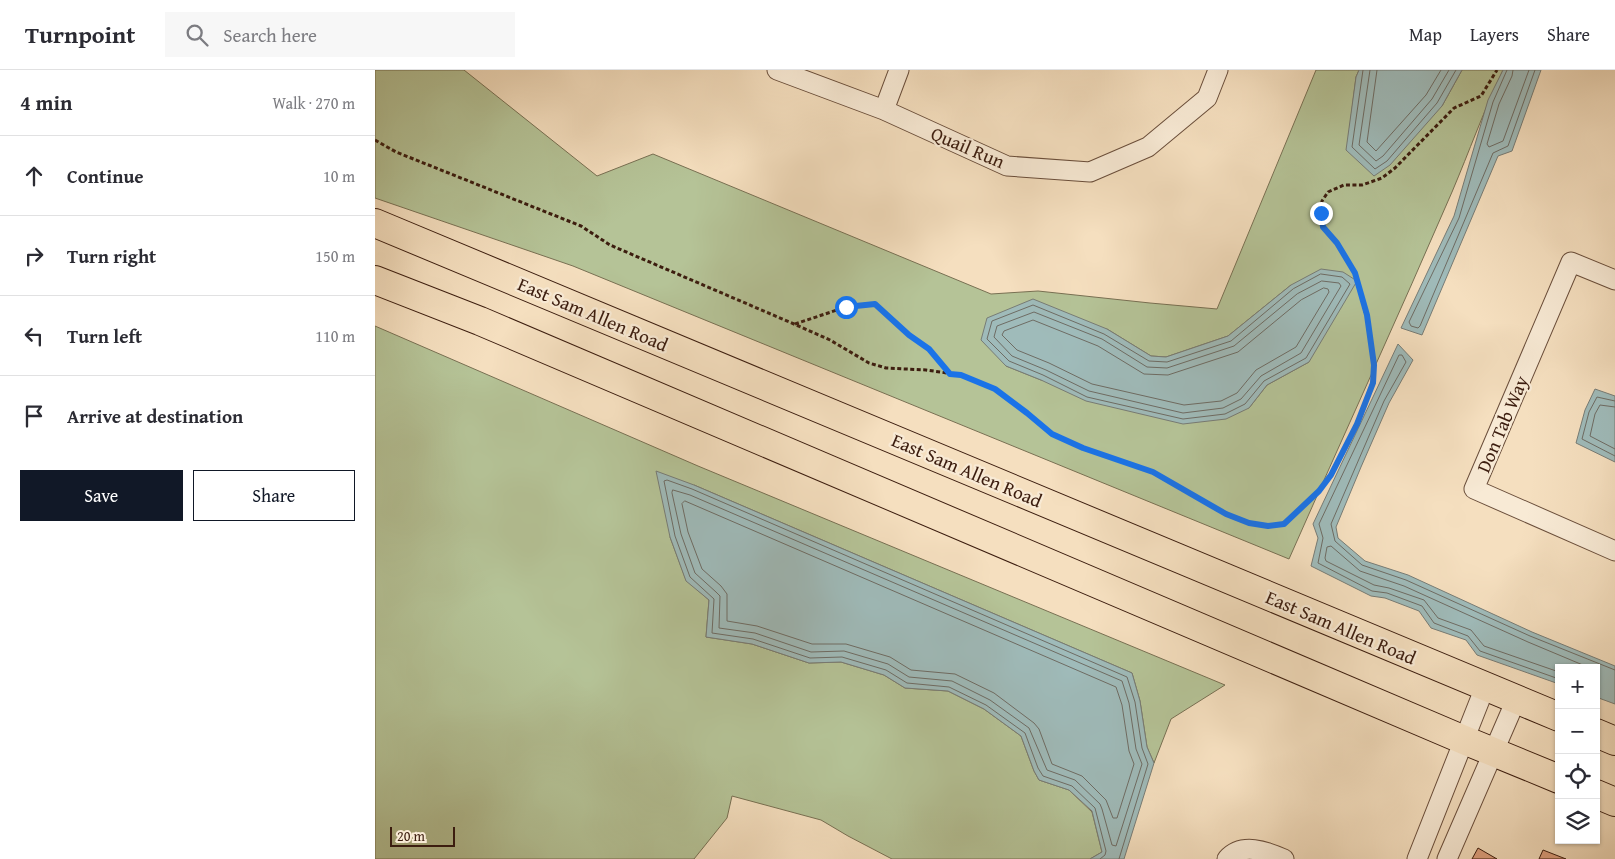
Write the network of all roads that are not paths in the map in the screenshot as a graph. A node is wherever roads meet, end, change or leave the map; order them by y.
1 (777, 70) edge
2 (899, 70) edge
3 (1218, 70) edge
4 (884, 110) junction
5 (375, 223) edge
6 (375, 280) edge
7 (1615, 280) edge
8 (1615, 551) edge
9 (1485, 687) junction
10 (1516, 700) junction
11 (1555, 716) edge
12 (1600, 735) edge
13 (1464, 740) junction
14 (1615, 741) edge
15 (1493, 752) junction
16 (1555, 777) edge
17 (1600, 796) edge
18 (1615, 802) edge
19 (1227, 859) edge
20 (1284, 859) edge
21 (1417, 859) edge
22 (1447, 859) edge

1 - 4 street, Quail Run
2 - 4 street
3 - 4 street, Quail Run
5 - 9 main road, East Sam Allen Road
6 - 13 main road
7 - 8 street, Don Tab Way
9 - 10 main road, East Sam Allen Road
9 - 13 street
10 - 11 main road, East Sam Allen Road
10 - 15 street
12 - 14 main road
13 - 15 main road
13 - 21 street
15 - 16 main road
15 - 22 street
17 - 18 main road
19 - 20 street

